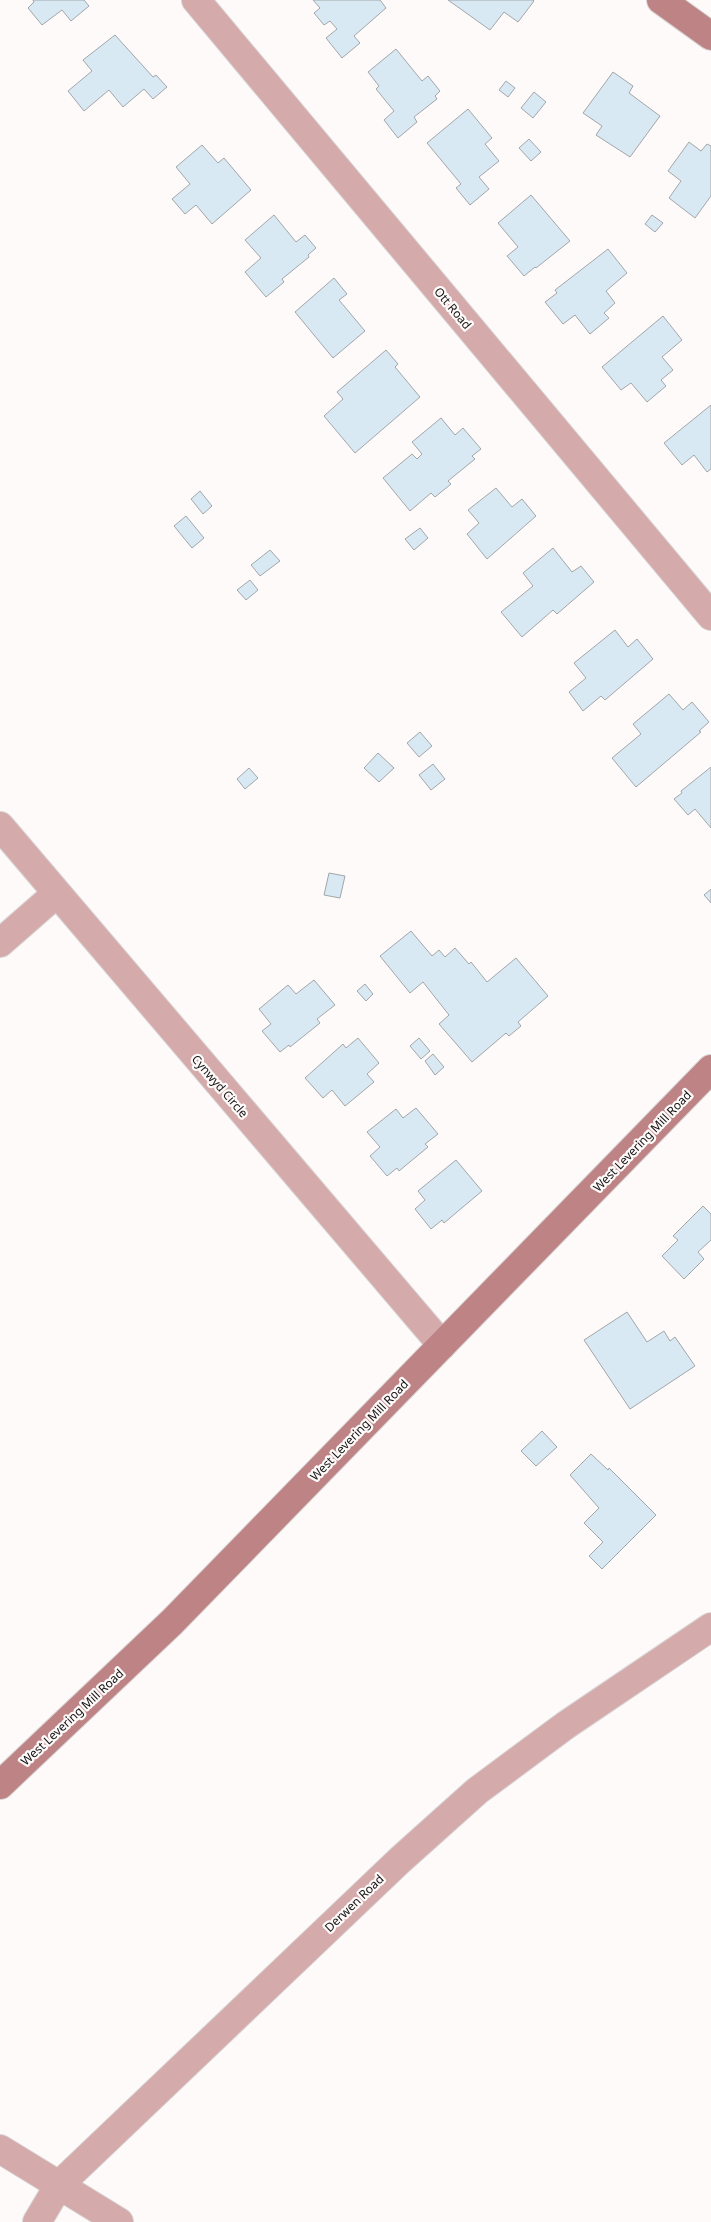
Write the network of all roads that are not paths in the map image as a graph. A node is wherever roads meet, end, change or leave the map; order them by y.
1 (196, 0) edge
2 (661, 0) edge
3 (711, 36) edge
4 (711, 616) edge
5 (0, 826) edge
6 (56, 894) junction
7 (0, 943) edge
8 (711, 1069) edge
9 (442, 1345) junction
10 (711, 1627) edge
11 (0, 1785) edge
12 (0, 2149) edge
13 (59, 2186) junction
14 (37, 2222) edge
15 (119, 2222) edge

1 - 4 street, Ott Road
2 - 3 street
5 - 6 street, Cynwyd Circle
6 - 7 street
6 - 9 street, Cynwyd Circle
8 - 9 street, West Levering Mill Road
9 - 11 street, West Levering Mill Road
10 - 13 street, Derwen Road
12 - 13 street
13 - 14 street, Derwen Road
13 - 15 street

